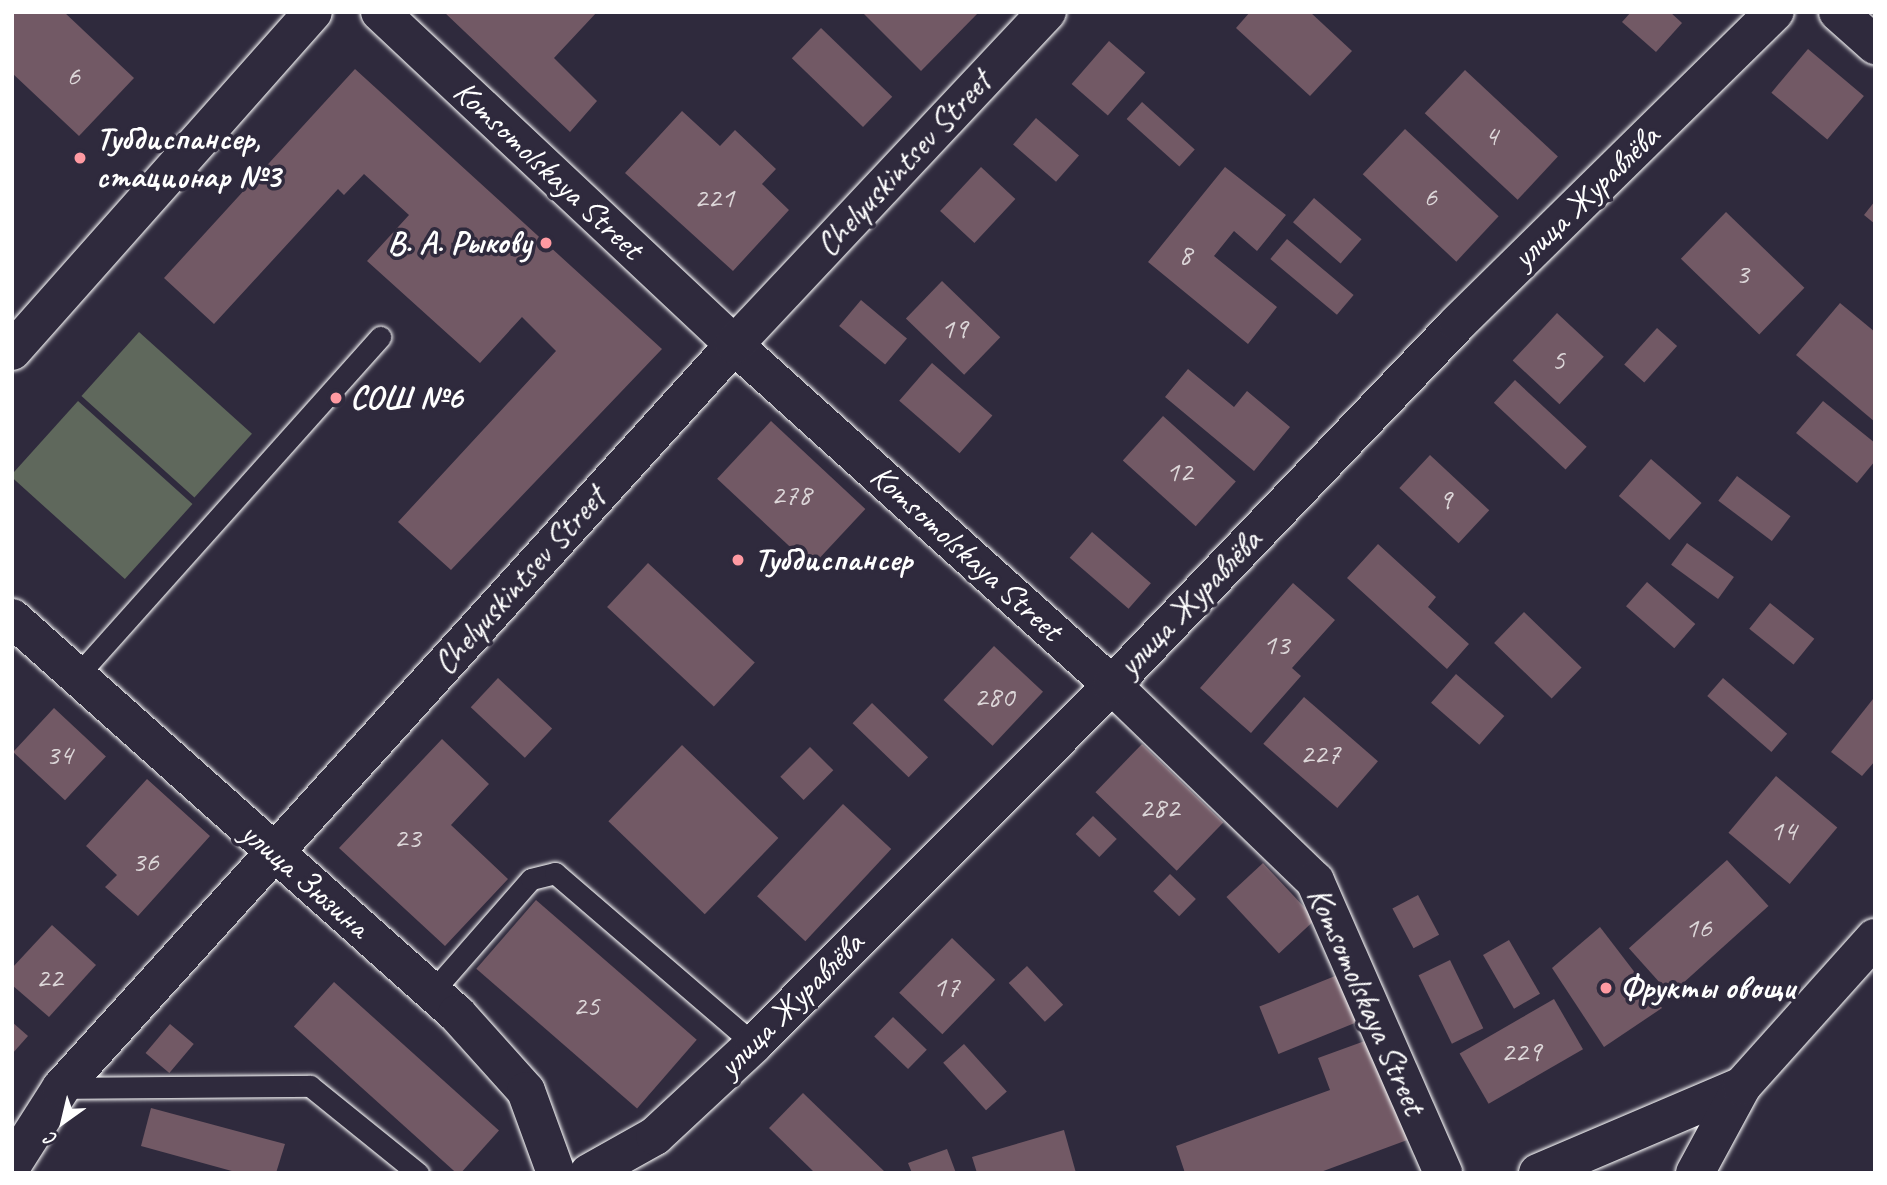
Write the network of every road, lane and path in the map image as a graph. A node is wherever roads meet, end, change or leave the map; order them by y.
1 (313, 12) edge
2 (380, 12) edge
3 (1047, 12) edge
4 (1775, 12) edge
5 (1838, 12) edge
6 (1875, 45) edge
7 (380, 337) dead end
8 (734, 345) junction
9 (12, 351) edge
10 (12, 618) edge
11 (77, 676) junction
12 (1112, 685) junction
13 (273, 853) junction
14 (1875, 938) edge
15 (432, 992) junction
16 (754, 1044) junction
17 (1742, 1086) junction
18 (61, 1088) junction
19 (12, 1165) edge
20 (418, 1173) edge
21 (556, 1173) edge
22 (589, 1173) edge
23 (1443, 1173) edge
24 (1538, 1173) edge
25 (1695, 1173) edge

1 - 9 street
2 - 8 street, Komsomolskaya Street
3 - 8 street, Chelyuskintsev Street
4 - 12 street, улица Журавлёва
5 - 6 street
7 - 11 lane
8 - 12 street, Komsomolskaya Street
8 - 13 street, Chelyuskintsev Street
10 - 11 street, улица Зюзина
11 - 13 street, улица Зюзина
12 - 16 street, улица Журавлёва
12 - 23 street, Komsomolskaya Street
13 - 15 street, улица Зюзина
13 - 18 street, Chelyuskintsev Street
14 - 17 street
15 - 16 lane
15 - 21 street, улица Зюзина
16 - 22 street, улица Журавлёва
17 - 24 street
17 - 25 street
18 - 19 street, Chelyuskintsev Street
18 - 20 lane

